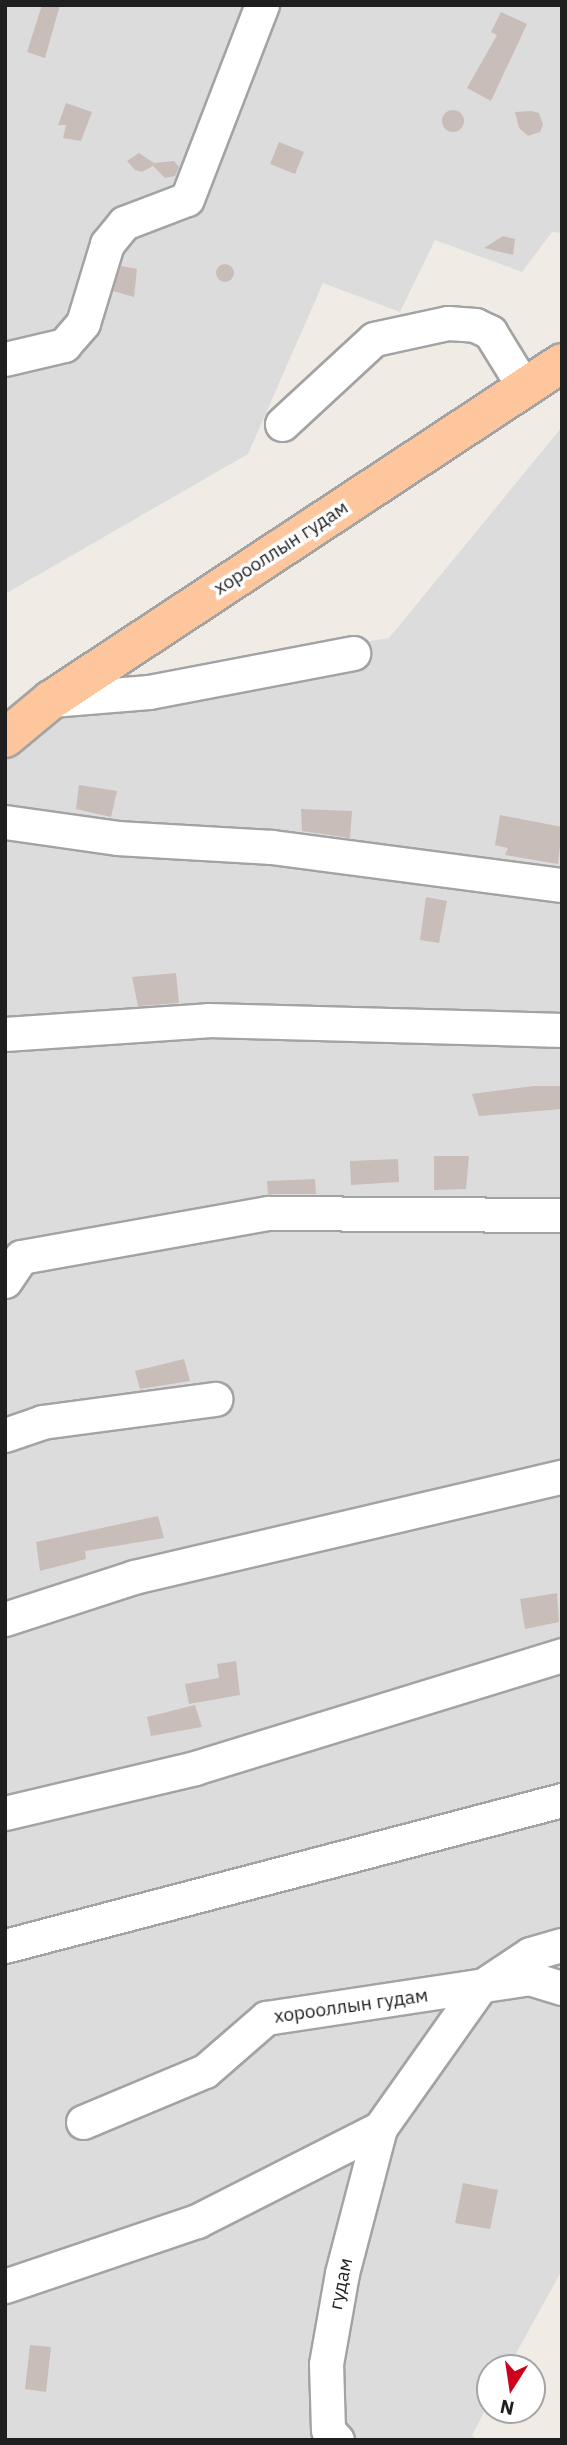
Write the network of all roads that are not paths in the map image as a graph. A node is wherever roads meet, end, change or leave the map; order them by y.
1 (262, 5) edge
2 (5, 359) edge
3 (562, 363) edge
4 (524, 387) junction
5 (282, 424) dead end
6 (353, 653) dead end
7 (51, 700) junction
8 (5, 738) edge
9 (5, 822) edge
10 (562, 885) edge
11 (562, 1030) edge
12 (5, 1034) edge
13 (562, 1215) edge
14 (5, 1281) edge
15 (215, 1399) dead end
16 (5, 1435) edge
17 (562, 1477) edge
18 (5, 1619) edge
19 (562, 1655) edge
20 (562, 1800) edge
21 (5, 1813) edge
22 (562, 1945) edge
23 (5, 1947) edge
24 (479, 1988) junction
25 (562, 1988) edge
26 (83, 2122) dead end
27 (380, 2128) junction
28 (5, 2286) edge
29 (337, 2440) edge

1 - 2 street
3 - 4 main road, хорооллын гудам
4 - 5 street
4 - 7 main road, хорооллын гудам
6 - 7 street
7 - 8 main road, хорооллын гудам
9 - 10 street
11 - 12 street
13 - 14 street
15 - 16 street
17 - 18 street
19 - 21 street
20 - 23 street
22 - 24 street
24 - 25 street, хорооллын гудам
24 - 26 street, хорооллын гудам
24 - 27 street
27 - 28 street
27 - 29 street, гудам

